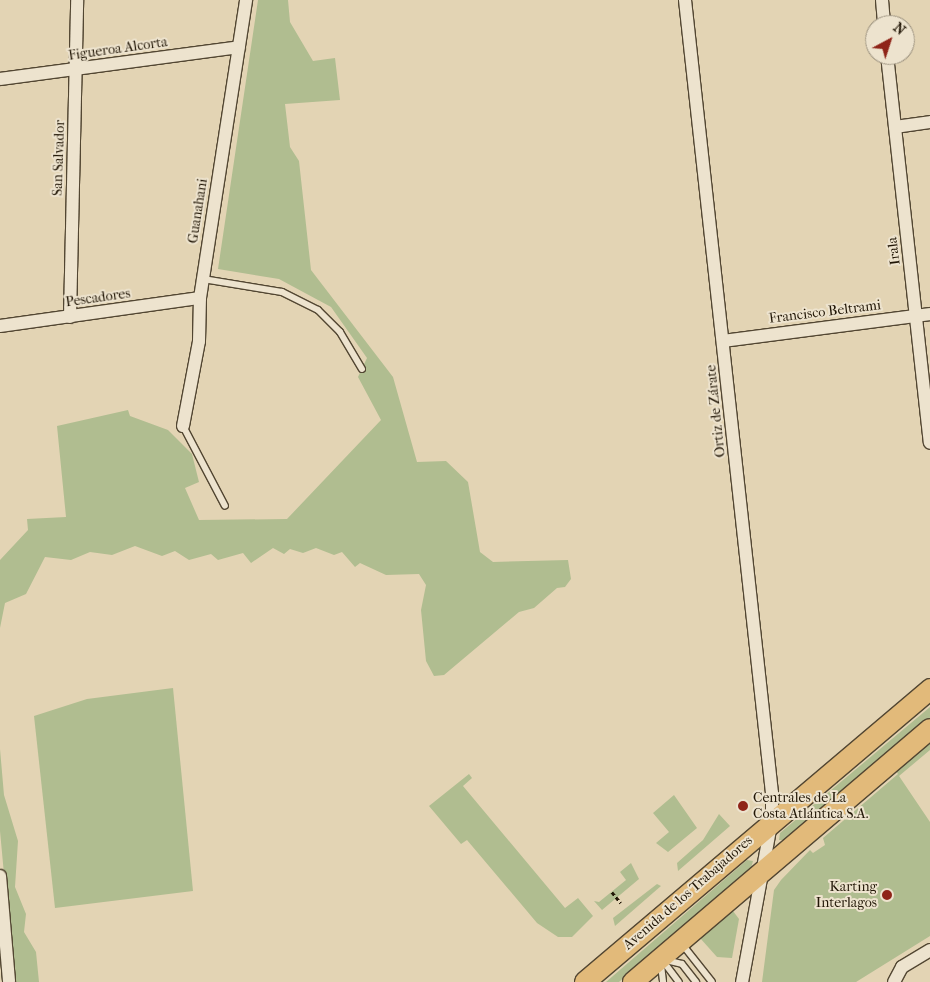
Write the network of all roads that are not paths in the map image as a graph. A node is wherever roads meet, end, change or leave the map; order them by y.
1 (77, 0) edge
2 (246, 0) edge
3 (685, 0) edge
4 (882, 0) edge
5 (883, 15) edge
6 (240, 48) junction
7 (888, 65) edge
8 (76, 70) junction
9 (0, 79) edge
10 (930, 122) edge
11 (895, 127) junction
12 (203, 279) junction
13 (200, 298) junction
14 (930, 314) edge
15 (916, 316) junction
16 (70, 317) junction
17 (0, 326) edge
18 (723, 341) junction
19 (362, 369) dead end
20 (183, 426) joint
21 (930, 443) edge
22 (225, 506) dead end
23 (930, 689) edge
24 (930, 729) edge
25 (772, 820) junction
26 (762, 871) junction
27 (0, 876) edge
28 (680, 941) junction
29 (930, 950) edge
30 (660, 958) junction
31 (9, 982) edge
32 (585, 982) edge
33 (633, 982) edge
34 (662, 982) edge
35 (679, 982) edge
36 (696, 982) edge
37 (712, 982) edge
38 (742, 982) edge
39 (894, 982) edge

1 - 8 street, San Salvador
2 - 6 street, Guanahani
3 - 18 street, Ortiz de Zárate
4 - 5 street
6 - 8 street, Figueroa Alcorta
6 - 12 street, Guanahani
7 - 11 street, Irala
8 - 9 street, Figueroa Alcorta
8 - 16 street, San Salvador
10 - 11 street
11 - 15 street, Irala
12 - 13 street, Guanahani
12 - 19 lane
13 - 16 street, Pescadores
13 - 20 street, Guanahani
14 - 15 street, Francisco Beltrami
15 - 18 street, Francisco Beltrami
15 - 21 street, Irala
16 - 17 street, Pescadores
18 - 25 street, Ortiz de Zárate
20 - 22 lane
23 - 25 main road, Avenida de los Trabajadores
24 - 26 main road
25 - 26 street, Ortiz de Zárate
25 - 32 main road, Avenida de los Trabajadores
26 - 28 main road
26 - 38 street, Ortiz de Zárate
27 - 31 street
28 - 30 main road
28 - 37 lane
29 - 39 street
30 - 33 main road
30 - 34 lane
30 - 35 lane
30 - 36 lane

